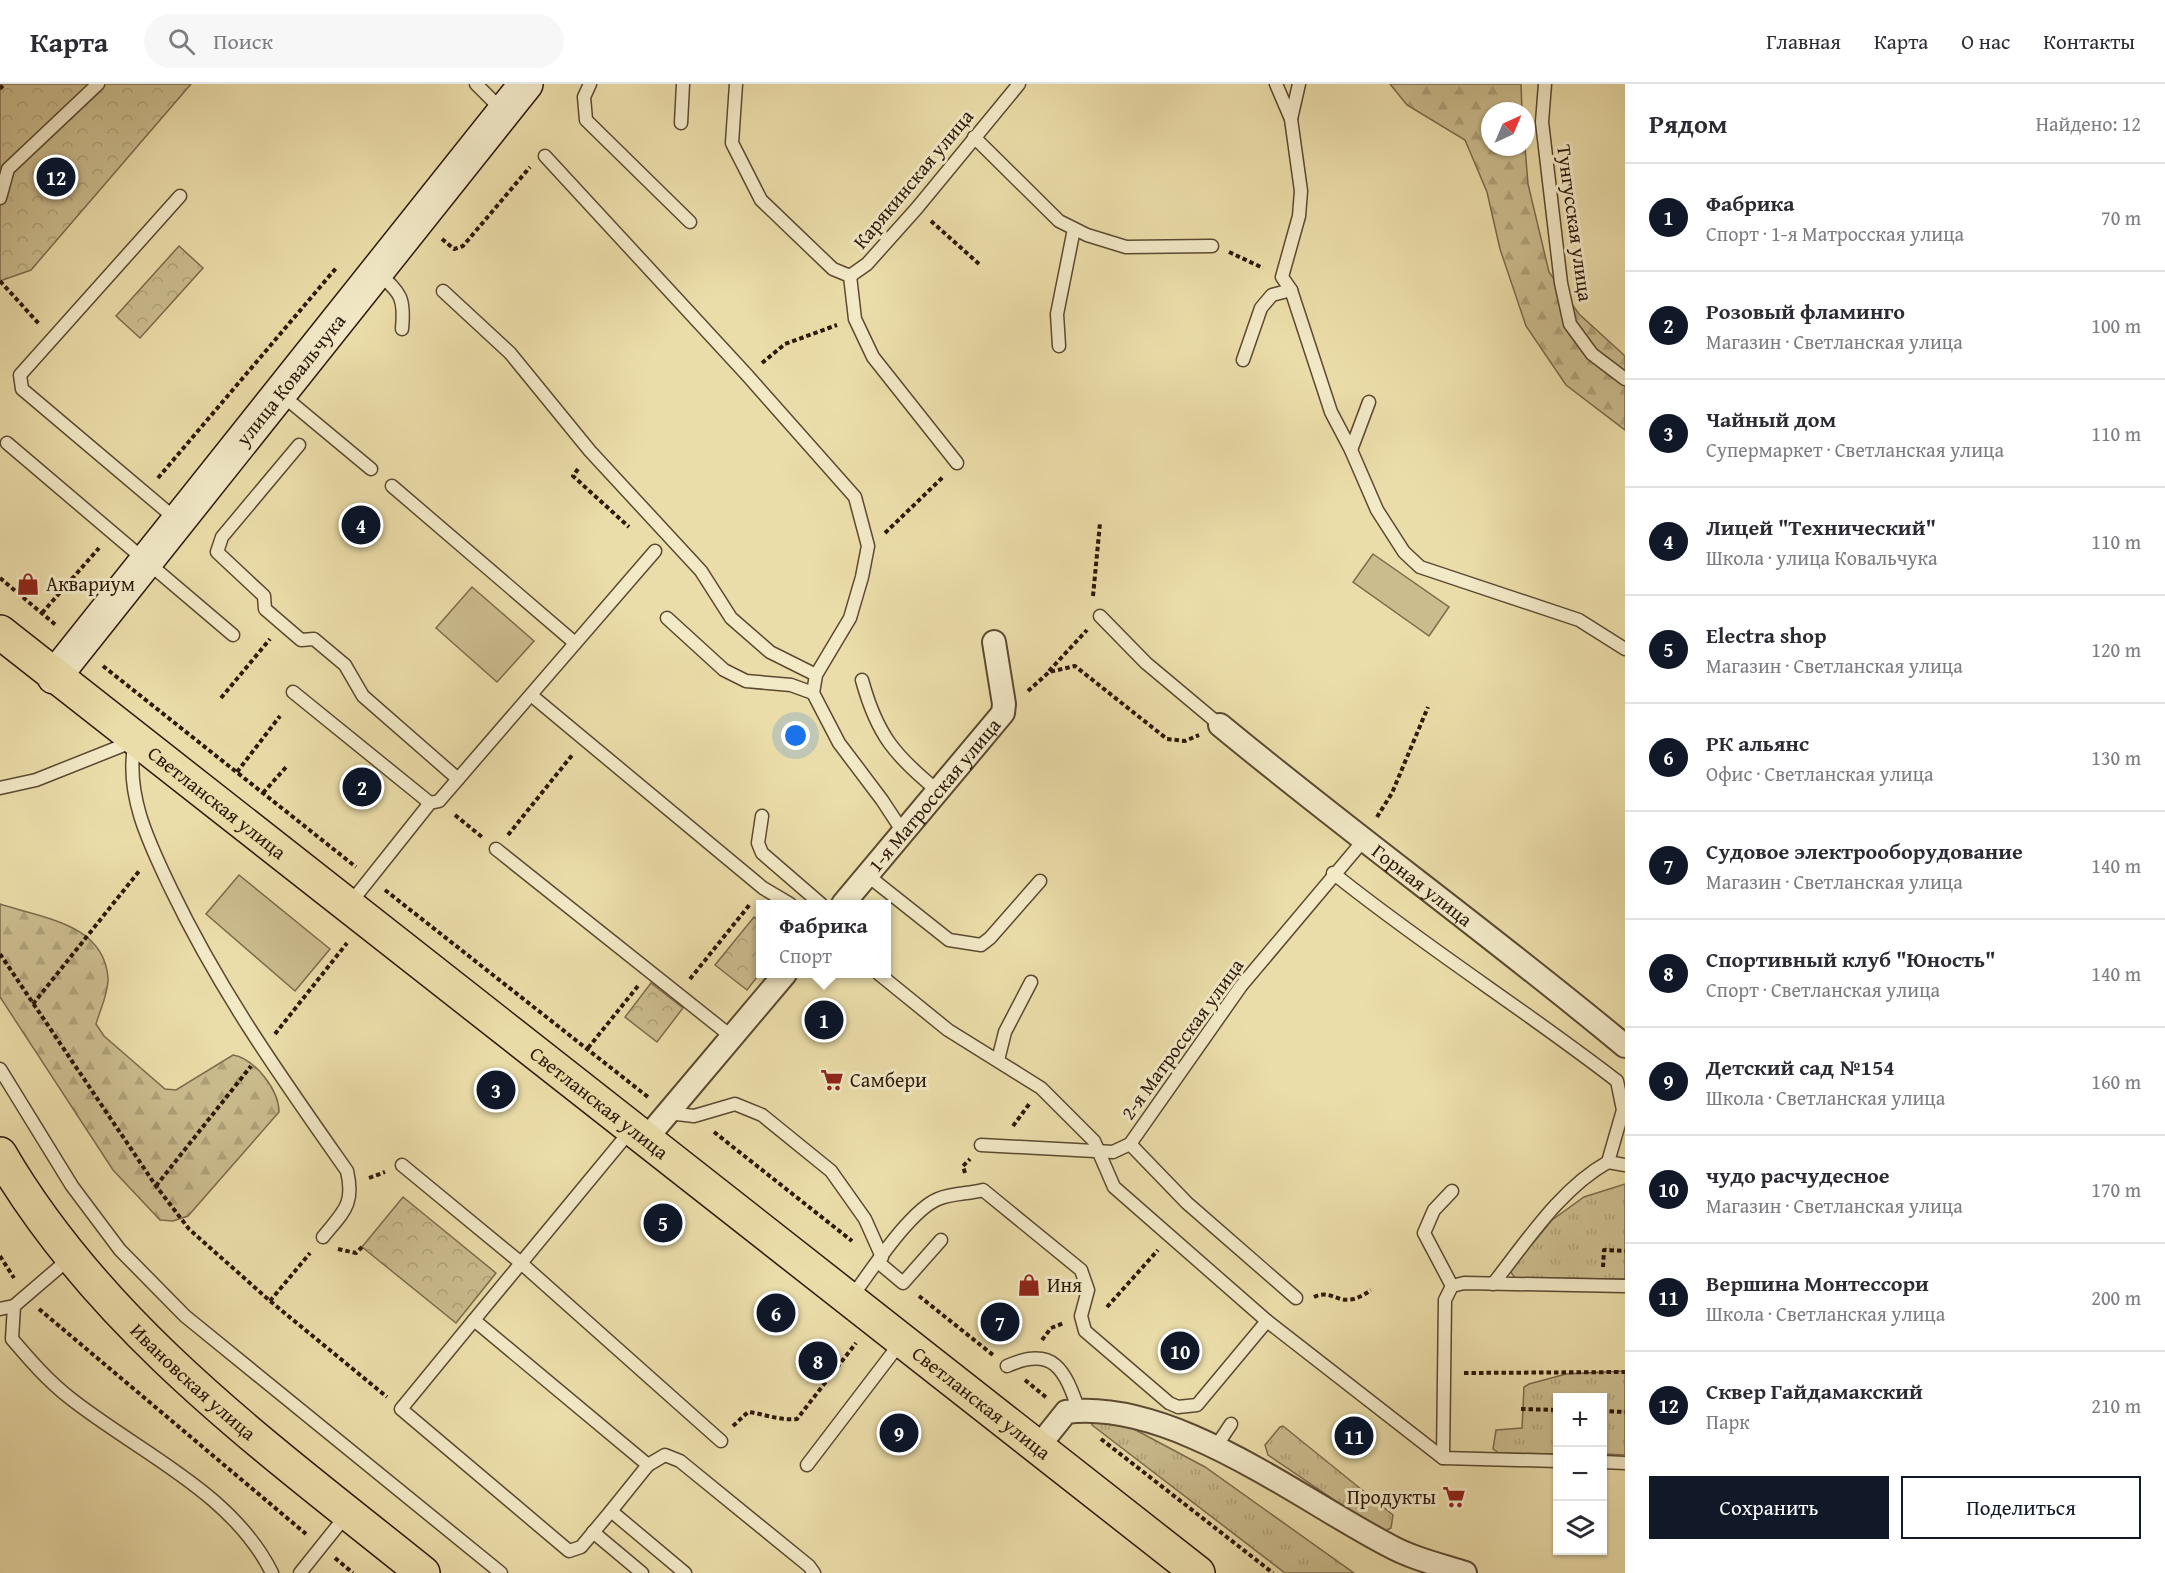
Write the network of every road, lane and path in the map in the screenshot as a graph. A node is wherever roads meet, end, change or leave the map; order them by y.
1 (4, 84) edge
2 (98, 84) edge
3 (476, 84) edge
4 (526, 84) edge
5 (590, 84) edge
6 (683, 84) edge
7 (736, 84) edge
8 (1020, 84) edge
9 (1276, 84) edge
10 (1299, 84) edge
11 (1545, 84) edge
12 (0, 89) edge
13 (503, 111) junction
14 (1291, 119) junction
15 (681, 123) dead end
16 (974, 137) junction
17 (545, 156) dead end
18 (527, 169) dead end
19 (180, 196) dead end
20 (0, 198) edge
21 (917, 208) junction
22 (690, 222) dead end
23 (1074, 229) junction
24 (451, 246) dead end
25 (1212, 246) joint
26 (340, 263) dead end
27 (979, 264) dead end
28 (378, 273) junction
29 (850, 276) junction
30 (1282, 277) junction
31 (0, 281) edge
32 (1291, 290) junction
33 (443, 291) dead end
34 (855, 319) junction
35 (402, 329) dead end
36 (52, 337) junction
37 (1059, 346) dead end
38 (1243, 360) dead end
39 (747, 375) junction
40 (1625, 379) edge
41 (282, 394) junction
42 (1369, 402) dead end
43 (8, 443) dead end
44 (299, 445) dead end
45 (1352, 450) junction
46 (957, 463) joint
47 (372, 469) dead end
48 (392, 486) dead end
49 (145, 494) junction
50 (180, 522) junction
51 (1100, 523) dead end
52 (896, 524) dead end
53 (112, 532) junction
54 (655, 551) dead end
55 (147, 562) junction
56 (0, 578) edge
57 (42, 613) junction
58 (1100, 616) junction
59 (667, 618) dead end
60 (282, 624) junction
61 (0, 632) edge
62 (233, 635) dead end
63 (994, 642) dead end
64 (575, 643) junction
65 (80, 645) junction
66 (1625, 649) edge
67 (1049, 672) junction
68 (816, 675) junction
69 (54, 677) junction
70 (862, 680) dead end
71 (293, 692) dead end
72 (813, 693) junction
73 (531, 695) junction
74 (221, 699) dead end
75 (1428, 707) dead end
76 (1003, 713) junction
77 (280, 716) dead end
78 (1220, 725) junction
79 (135, 740) junction
80 (585, 740) junction
81 (287, 766) dead end
82 (237, 772) dead end
83 (458, 779) junction
84 (0, 788) edge
85 (938, 791) junction
86 (263, 794) dead end
87 (435, 802) junction
88 (762, 816) dead end
89 (903, 832) junction
90 (1363, 841) junction
91 (496, 849) junction
92 (154, 853) junction
93 (1334, 873) junction
94 (867, 875) junction
95 (1040, 881) dead end
96 (783, 900) edge
97 (816, 900) edge
98 (846, 900) edge
99 (347, 907) junction
100 (740, 918) dead end
101 (349, 940) dead end
102 (0, 954) edge
103 (650, 971) junction
104 (782, 978) edge
105 (884, 978) edge
106 (1031, 982) dead end
107 (678, 994) junction
108 (33, 1004) junction
109 (291, 1014) dead end
110 (732, 1037) junction
111 (1625, 1046) edge
112 (588, 1048) dead end
113 (262, 1051) junction
114 (998, 1060) junction
115 (0, 1069) edge
116 (1041, 1088) junction
117 (668, 1113) junction
118 (694, 1116) junction
119 (638, 1135) junction
120 (1130, 1144) junction
121 (981, 1145) joint
122 (998, 1145) junction
123 (1098, 1150) junction
124 (0, 1154) edge
125 (1608, 1162) junction
126 (402, 1165) joint
127 (1625, 1165) edge
128 (156, 1186) junction
129 (351, 1186) junction
130 (1452, 1191) dead end
131 (972, 1193) junction
132 (323, 1237) joint
133 (941, 1240) dead end
134 (362, 1247) dead end
135 (338, 1249) dead end
136 (1604, 1250) dead end
137 (1625, 1251) edge
138 (0, 1256) edge
139 (70, 1258) junction
140 (880, 1260) junction
141 (1147, 1262) dead end
142 (521, 1263) junction
143 (903, 1283) junction
144 (1493, 1284) junction
145 (1452, 1286) junction
146 (1625, 1286) edge
147 (1122, 1290) dead end
148 (1371, 1290) dead end
149 (25, 1297) junction
150 (1296, 1298) joint
151 (270, 1300) junction
152 (849, 1300) junction
153 (14, 1306) junction
154 (0, 1309) edge
155 (474, 1320) junction
156 (1267, 1321) junction
157 (860, 1338) dead end
158 (902, 1341) junction
159 (1007, 1366) junction
160 (1625, 1372) edge
161 (1444, 1373) junction
162 (401, 1409) junction
163 (1521, 1409) dead end
164 (1553, 1410) edge
165 (1607, 1411) edge
166 (1072, 1412) junction
167 (1625, 1412) edge
168 (1231, 1424) dead end
169 (721, 1441) joint
170 (1038, 1448) junction
171 (1215, 1448) junction
172 (1443, 1458) junction
173 (1553, 1461) edge
174 (1607, 1462) edge
175 (1625, 1463) edge
176 (648, 1465) junction
177 (807, 1465) dead end
178 (611, 1511) junction
179 (349, 1512) junction
180 (593, 1532) junction
181 (321, 1547) junction
182 (272, 1573) edge
183 (300, 1573) edge
184 (353, 1573) edge
185 (423, 1573) edge
186 (501, 1573) edge
187 (642, 1573) edge
188 (685, 1573) edge
189 (814, 1573) edge
190 (1198, 1573) edge
191 (1273, 1573) edge
192 (1465, 1573) edge

1 - 12 path
2 - 20 lane
3 - 13 lane
4 - 13 main road, улица Ковальчука
5 - 22 lane
6 - 15 lane
7 - 29 lane, Карякинская улица
8 - 16 lane, Карякинская улица
9 - 14 lane
10 - 14 lane
11 - 40 lane, Тунгусская улица
13 - 28 main road, улица Ковальчука
14 - 30 lane
16 - 21 lane, Карякинская улица
16 - 23 lane
17 - 39 lane
18 - 24 path
19 - 36 lane
21 - 27 path
21 - 29 lane, Карякинская улица
23 - 25 lane
23 - 37 lane
25 - 30 path
26 - 49 path
28 - 35 lane
28 - 41 main road, улица Ковальчука
29 - 34 lane
30 - 32 lane
31 - 36 path
32 - 38 lane
32 - 45 lane
33 - 68 lane
34 - 39 path
34 - 46 lane
36 - 49 lane
39 - 68 lane
41 - 47 lane
41 - 50 main road, улица Ковальчука
42 - 45 lane
43 - 53 lane
44 - 60 lane
45 - 66 lane
46 - 52 path
48 - 64 lane
49 - 50 lane
50 - 55 main road, улица Ковальчука
51 - 58 path
53 - 55 lane
53 - 57 path
54 - 64 lane
55 - 62 lane
55 - 65 main road, улица Ковальчука
56 - 57 path
57 - 65 path
58 - 67 path
58 - 78 lane
59 - 72 lane
60 - 74 path
60 - 83 lane
61 - 69 main road, Светланская улица
63 - 76 street, 1-я Матросская улица
64 - 73 lane
65 - 69 main road, улица Ковальчука
67 - 76 path
67 - 78 path
68 - 72 lane
69 - 79 main road, Светланская улица
70 - 85 lane
71 - 87 lane
72 - 89 lane
73 - 80 lane
73 - 83 lane
75 - 90 path
76 - 85 street, 1-я Матросская улица
77 - 82 path
78 - 90 street, Горная улица
79 - 84 lane
79 - 92 lane
79 - 99 main road, Светланская улица
80 - 91 path
80 - 96 lane
81 - 86 path
83 - 87 lane
85 - 89 street, 1-я Матросская улица
87 - 91 path
87 - 99 lane
88 - 97 lane
89 - 94 street, 1-я Матросская улица
90 - 93 lane, 2-я Матросская улица
90 - 111 street, Горная улица
91 - 103 lane
92 - 108 path
92 - 113 lane
93 - 120 lane, 2-я Матросская улица
93 - 125 lane
94 - 95 lane
94 - 98 street, 1-я Матросская улица
99 - 119 main road, Светланская улица
100 - 107 path
101 - 109 path
102 - 108 path
103 - 107 lane
103 - 112 path
104 - 110 street
105 - 114 lane
106 - 114 lane
107 - 110 lane
108 - 128 path
110 - 117 street
113 - 128 path
113 - 129 lane
114 - 116 lane
115 - 186 lane
116 - 122 path
116 - 123 lane
117 - 118 lane
117 - 119 street
118 - 140 path
118 - 140 lane
119 - 142 lane
119 - 152 main road, Светланская улица
120 - 123 lane, 2-я Матросская улица
120 - 150 lane
121 - 122 lane, 2-я Матросская улица
121 - 131 path
122 - 123 lane, 2-я Матросская улица
123 - 156 lane
124 - 139 main road, Ивановская улица
125 - 127 lane
125 - 144 lane
126 - 129 path
126 - 142 lane
128 - 151 path
129 - 132 lane
130 - 145 lane
131 - 140 lane
131 - 156 lane
132 - 151 path
133 - 143 lane
134 - 135 path
136 - 137 path
138 - 149 path
139 - 149 lane
139 - 179 main road, Ивановская улица
140 - 143 lane
140 - 152 lane
141 - 147 path
142 - 155 lane
142 - 169 lane
143 - 159 path
144 - 145 lane
144 - 146 lane
145 - 161 lane
148 - 150 path
149 - 153 lane
149 - 181 path
151 - 162 path
152 - 158 main road, Светланская улица
153 - 154 lane
153 - 182 lane
155 - 162 lane
155 - 176 lane
156 - 172 lane
157 - 169 path
158 - 170 main road, Светланская улица
158 - 177 lane
159 - 166 path
159 - 166 lane
160 - 161 path
161 - 172 lane
162 - 180 lane
163 - 164 path
165 - 167 path
166 - 170 street
166 - 171 street
166 - 191 path
168 - 171 lane
170 - 190 main road, Светланская улица
171 - 192 street
172 - 173 lane
174 - 175 lane
176 - 178 lane
176 - 189 lane
178 - 180 lane
178 - 188 lane
179 - 181 lane
179 - 185 main road, Ивановская улица
180 - 187 lane
181 - 183 lane
181 - 184 path

